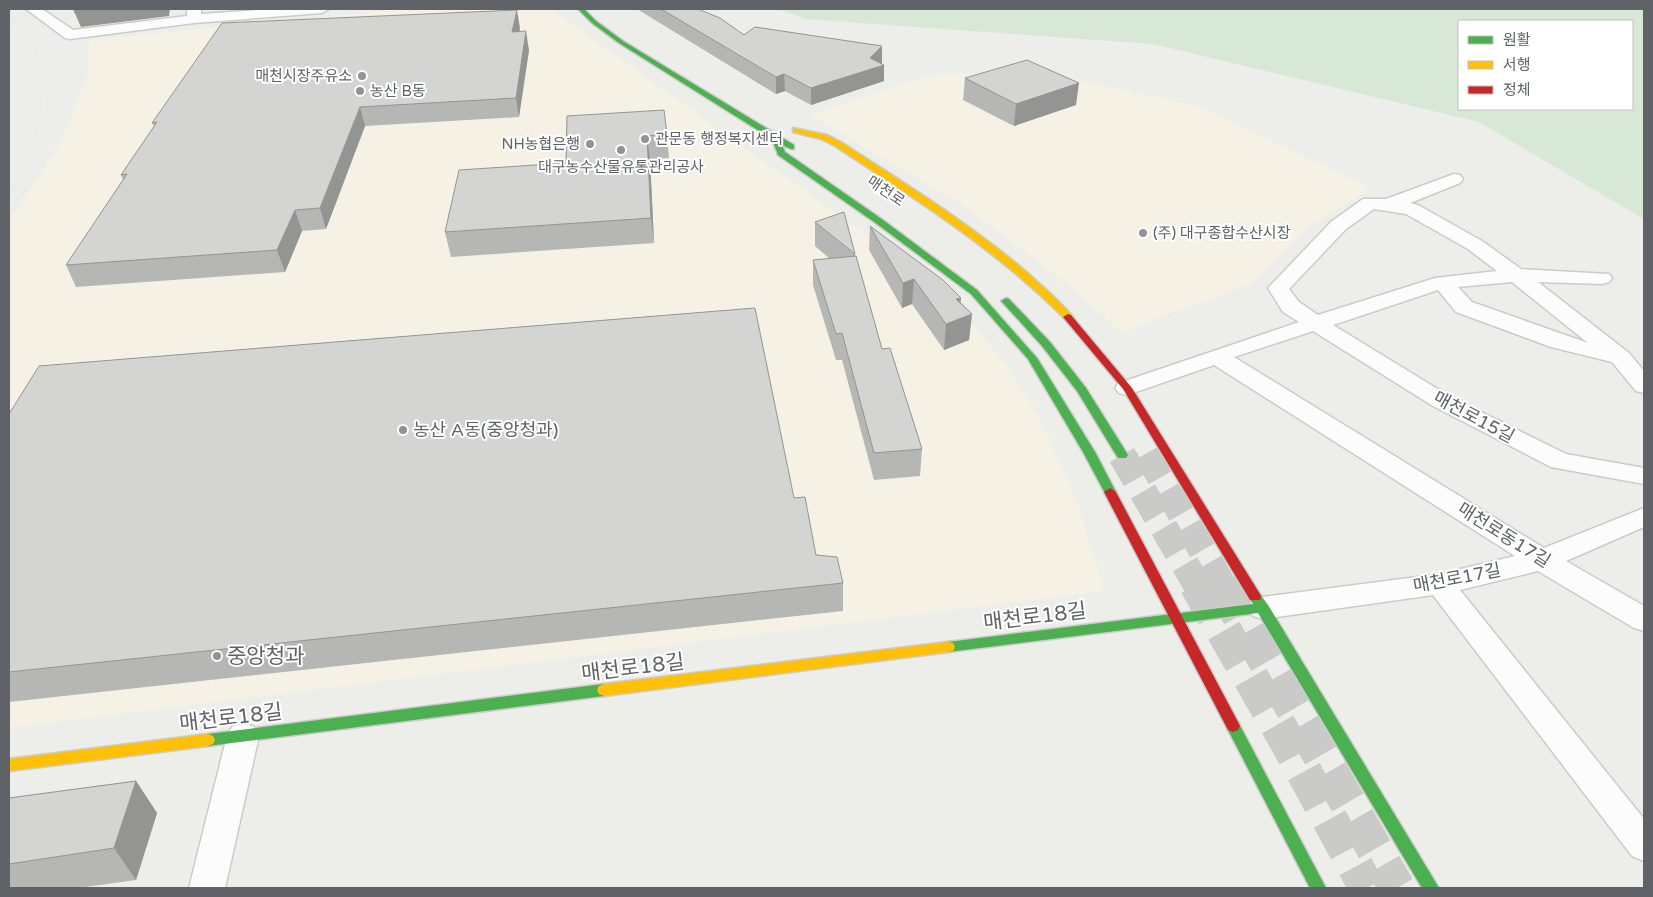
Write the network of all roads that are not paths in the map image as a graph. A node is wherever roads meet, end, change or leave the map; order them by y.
1 (33, 9) edge
2 (322, 9) edge
3 (566, 9) edge
4 (582, 9) edge
5 (194, 14) edge
6 (594, 22) junction
7 (775, 136) junction
8 (833, 174) dead end
9 (1454, 179) dead end
10 (1388, 205) junction
11 (926, 216) dead end
12 (1516, 275) junction
13 (1602, 278) dead end
14 (1442, 282) junction
15 (1016, 284) dead end
16 (1000, 294) dead end
17 (1030, 296) dead end
18 (1317, 324) junction
19 (1077, 347) dead end
20 (1216, 356) junction
21 (1621, 358) junction
22 (1089, 361) dead end
23 (1644, 386) edge
24 (1127, 388) junction
25 (1122, 455) tunnel mouth
26 (1644, 476) edge
27 (1644, 517) edge
28 (1542, 560) junction
29 (1440, 584) junction
30 (1262, 608) junction
31 (1178, 618) junction
32 (1644, 620) edge
33 (243, 736) junction
34 (9, 765) edge
35 (1644, 845) edge
36 (207, 888) edge
37 (1318, 888) edge
38 (1431, 888) edge

1 - 5 street
2 - 5 street
3 - 6 main road
4 - 6 main road
6 - 7 main road
7 - 8 main road
7 - 31 main road
9 - 10 street, 매천로15길
10 - 12 street
10 - 18 street, 매천로15길
11 - 24 main road, 매천로
12 - 13 street
12 - 14 street
12 - 21 street
14 - 18 street
14 - 21 street
15 - 17 main road
16 - 25 main road
18 - 20 street
18 - 26 street, 매천로15길
19 - 22 main road
20 - 24 street
20 - 28 street, 매천로동17길
21 - 23 street
24 - 30 main road
27 - 28 street, 매천로17길
28 - 29 street, 매천로17길
28 - 32 street, 매천로동17길
29 - 30 street, 매천로17길
29 - 35 street
30 - 31 main road, 매천로18길
30 - 38 main road
31 - 33 main road, 매천로18길
31 - 37 main road
33 - 34 main road, 매천로18길
33 - 36 street

